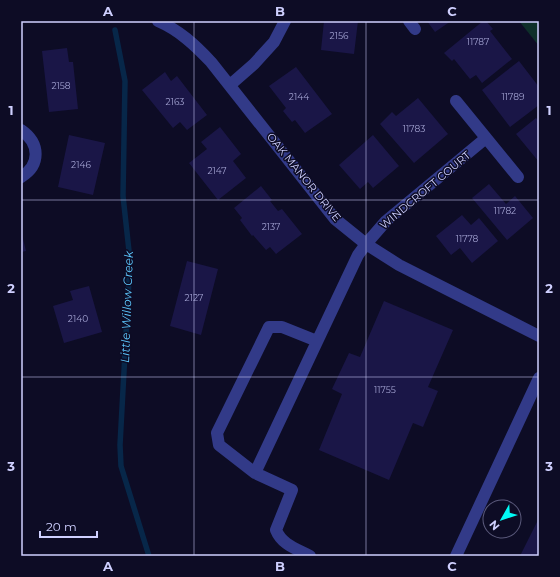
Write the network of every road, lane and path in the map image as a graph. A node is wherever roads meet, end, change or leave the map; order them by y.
1 (158, 21) edge
2 (285, 21) edge
3 (230, 84) junction
4 (456, 101) dead end
5 (21, 130) edge
6 (486, 138) junction
7 (21, 177) edge
8 (518, 177) dead end
9 (366, 244) junction
10 (539, 336) edge
11 (317, 341) junction
12 (539, 378) edge
13 (255, 473) junction
14 (310, 556) edge
15 (456, 556) edge

1 - 3 street, OAK MANOR DRIVE
2 - 3 street
3 - 9 street, OAK MANOR DRIVE
4 - 6 street
5 - 7 street
6 - 8 street
6 - 9 street, WINDCROFT COURT
9 - 10 street, OAK MANOR DRIVE
9 - 11 street, WINDCROFT COURT
11 - 13 street, WINDCROFT COURT
11 - 13 street
12 - 15 street
13 - 14 street

